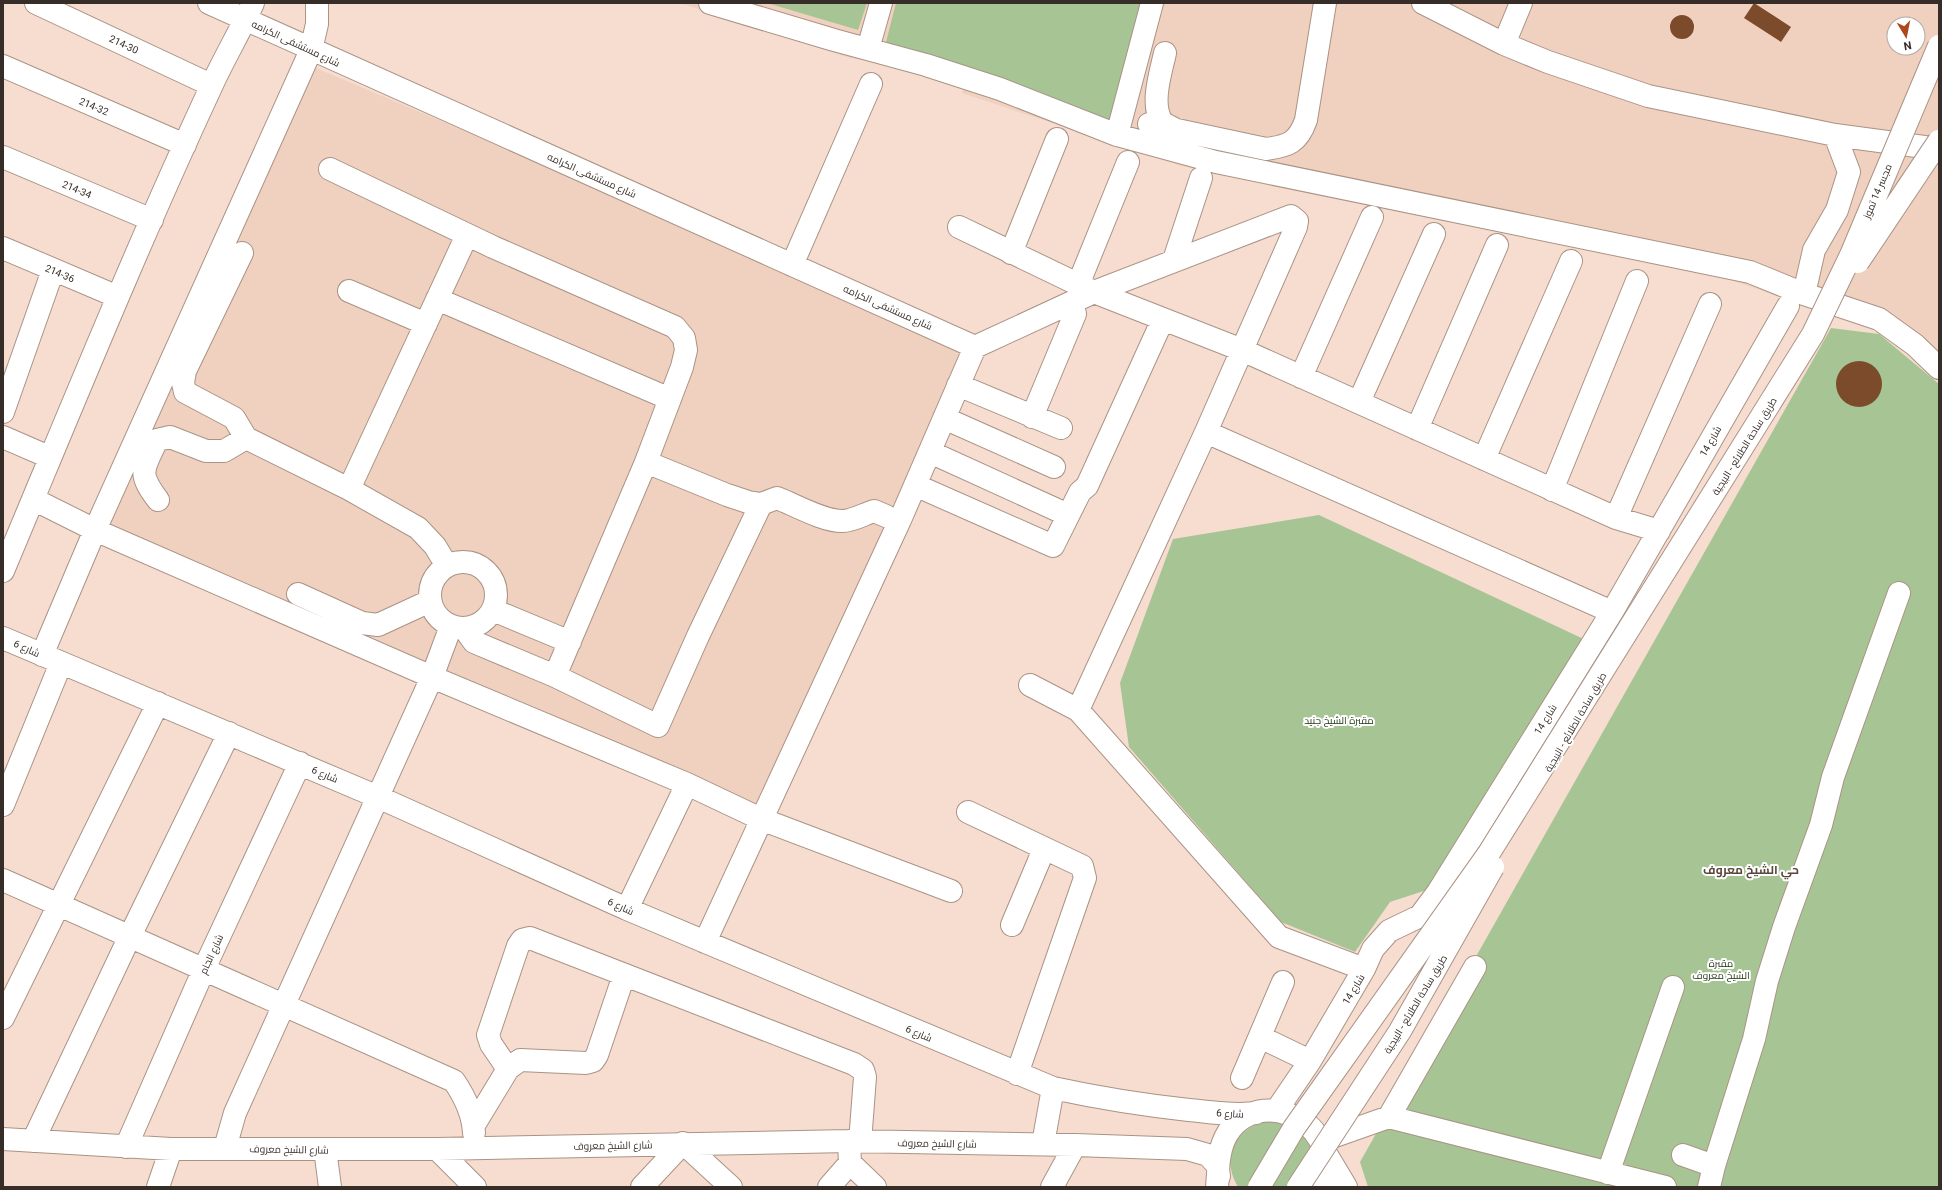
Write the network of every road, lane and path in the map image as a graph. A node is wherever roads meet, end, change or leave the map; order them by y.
1 (36, 3) edge
2 (209, 3) edge
3 (317, 3) edge
4 (710, 3) edge
5 (880, 3) edge
6 (1152, 3) edge
7 (1326, 3) edge
8 (1423, 3) edge
9 (1521, 3) edge
10 (249, 11) edge
11 (1504, 44) junction
12 (1939, 46) edge
13 (868, 49) junction
14 (312, 50) junction
15 (1164, 52) dead end
16 (3, 66) edge
17 (871, 84) dead end
18 (211, 85) junction
19 (1149, 124) dead end
20 (1176, 130) junction
21 (1117, 135) junction
22 (1835, 135) junction
23 (1057, 139) dead end
24 (1939, 141) edge
25 (185, 145) junction
26 (1939, 149) edge
27 (3, 157) edge
28 (1128, 162) dead end
29 (330, 169) dead end
30 (1201, 178) dead end
31 (1372, 217) dead end
32 (152, 220) junction
33 (959, 227) dead end
34 (466, 234) junction
35 (1434, 234) dead end
36 (1497, 246) dead end
37 (3, 248) edge
38 (1011, 252) junction
39 (242, 253) dead end
40 (1174, 260) junction
41 (1571, 261) dead end
42 (1858, 261) joint
43 (792, 265) junction
44 (54, 270) junction
45 (1637, 281) dead end
46 (349, 291) dead end
47 (1082, 293) junction
48 (118, 297) junction
49 (437, 299) junction
50 (1796, 300) junction
51 (1710, 304) dead end
52 (1163, 319) junction
53 (426, 324) junction
54 (1812, 334) joint
55 (975, 347) junction
56 (1242, 350) junction
57 (1939, 368) edge
58 (1301, 377) junction
59 (958, 386) junction
60 (670, 399) junction
61 (1358, 402) junction
62 (3, 412) edge
63 (1032, 417) junction
64 (944, 418) junction
65 (1061, 428) dead end
66 (1418, 429) junction
67 (1206, 432) junction
68 (3, 437) edge
69 (246, 438) junction
70 (930, 452) junction
71 (49, 457) junction
72 (1484, 459) junction
73 (646, 462) junction
74 (1054, 467) dead end
75 (915, 485) junction
76 (349, 489) junction
77 (1552, 490) junction
78 (33, 499) junction
79 (158, 500) dead end
80 (762, 504) junction
81 (1068, 515) junction
82 (886, 516) dead end
83 (1616, 518) junction
84 (95, 530) junction
85 (1659, 531) junction
86 (447, 566) junction
87 (3, 571) edge
88 (1899, 593) dead end
89 (298, 594) dead end
90 (430, 601) junction
91 (493, 610) junction
92 (1612, 612) junction
93 (458, 627) junction
94 (3, 638) edge
95 (570, 642) junction
96 (51, 659) junction
97 (555, 676) junction
98 (432, 677) junction
99 (1030, 685) dead end
100 (158, 703) junction
101 (1078, 710) junction
102 (229, 733) junction
103 (300, 764) junction
104 (687, 784) junction
105 (378, 797) junction
106 (3, 805) edge
107 (968, 812) dead end
108 (761, 820) junction
109 (1044, 849) junction
110 (3, 880) edge
111 (951, 891) dead end
112 (58, 904) junction
113 (627, 909) junction
114 (1012, 925) dead end
115 (130, 936) junction
116 (705, 942) junction
117 (1475, 967) dead end
118 (204, 969) junction
119 (1364, 969) junction
120 (624, 975) junction
121 (1283, 982) dead end
122 (1673, 987) dead end
123 (283, 1004) junction
124 (3, 1018) edge
125 (1260, 1037) junction
126 (1310, 1061) junction
127 (508, 1069) junction
128 (1017, 1074) junction
129 (1242, 1078) dead end
130 (1054, 1088) junction
131 (1266, 1112) junction
132 (1390, 1117) junction
133 (474, 1125) junction
134 (3, 1139) edge
135 (33, 1141) junction
136 (854, 1142) junction
137 (683, 1143) junction
138 (1043, 1144) junction
139 (1075, 1145) junction
140 (1323, 1146) junction
141 (126, 1147) junction
142 (225, 1148) junction
143 (475, 1148) junction
144 (171, 1149) junction
145 (325, 1149) junction
146 (437, 1149) junction
147 (1683, 1155) dead end
148 (850, 1163) junction
149 (1714, 1166) junction
150 (1608, 1172) junction
151 (1219, 1178) edge
152 (158, 1187) edge
153 (330, 1187) edge
154 (475, 1187) edge
155 (642, 1187) edge
156 (731, 1187) edge
157 (829, 1187) edge
158 (875, 1187) edge
159 (1052, 1187) edge
160 (1260, 1187) edge
161 (1298, 1187) edge
162 (1322, 1187) edge
163 (1346, 1187) edge
164 (1665, 1187) edge
165 (1709, 1187) edge

1 - 18 street, 214-30
2 - 10 street, شارع مستشفى الكرامه
3 - 14 street
4 - 13 street
5 - 13 street
6 - 21 street
7 - 20 street
8 - 11 street
9 - 11 street
10 - 14 street, شارع مستشفى الكرامه
10 - 18 street
11 - 22 street
12 - 54 street, مجسر 14 تموز, bridge
13 - 21 street
14 - 43 street, شارع مستشفى الكرامه
14 - 84 street
15 - 20 street
16 - 25 street, 214-32
17 - 43 street
18 - 25 street
19 - 20 street
21 - 50 street
22 - 26 street
22 - 50 street, شارع 14
23 - 38 street
24 - 42 street, مجسر 14 تموز, bridge
25 - 32 street
27 - 32 street, 214-34
28 - 47 street
29 - 34 street
30 - 40 street
31 - 58 street
32 - 48 street
33 - 38 street
34 - 49 street
34 - 60 street
35 - 61 street
36 - 66 street
37 - 44 street, 214-36
38 - 47 street
39 - 69 street
40 - 47 street
40 - 56 street
41 - 72 street
42 - 161 street, طريق ساحة الطلائع - البيجية, bridge
43 - 55 street, شارع مستشفى الكرامه
44 - 48 street, 214-36
44 - 62 street
45 - 77 street
46 - 53 street
47 - 52 street
47 - 55 street
47 - 63 street
48 - 71 street
49 - 53 street
49 - 60 street
50 - 57 street
50 - 85 street, شارع 14
51 - 83 street
52 - 56 street
52 - 81 street
53 - 76 street
54 - 160 street, طريق ساحة الطلائع - البيجية, bridge
55 - 59 street
56 - 58 street
56 - 67 street
58 - 61 street
59 - 63 street
59 - 64 street
60 - 73 street
61 - 66 street
63 - 65 street
64 - 70 street
64 - 74 street
66 - 72 street
67 - 92 street
67 - 101 street
68 - 71 street
69 - 76 street
69 - 79 street
70 - 75 street
70 - 81 street
71 - 78 street
72 - 77 street
73 - 80 street
73 - 95 street
75 - 81 street
75 - 108 street
76 - 86 street
77 - 83 street
78 - 84 street
78 - 87 street
80 - 82 street
80 - 97 street
83 - 85 street
84 - 96 street
84 - 98 street
85 - 92 street, شارع 14
86 - 90 street
86 - 91 street
88 - 149 street
89 - 90 street
90 - 93 street
91 - 93 street
91 - 95 street
92 - 119 street, شارع 14
93 - 97 street
93 - 98 street
94 - 96 street, شارع 6
95 - 97 street
96 - 100 street, شارع 6
96 - 106 street
98 - 104 street
98 - 105 street
99 - 101 street
100 - 102 street, شارع 6
100 - 112 street
101 - 119 street
102 - 103 street, شارع 6
102 - 115 street
103 - 105 street, شارع 6
103 - 118 street, شارع الجام
104 - 108 street
104 - 113 street
105 - 113 street, شارع 6
105 - 123 street
107 - 109 street
108 - 111 street
108 - 116 street
109 - 114 street
109 - 128 street
110 - 112 street
112 - 115 street
112 - 124 street
113 - 116 street, شارع 6
115 - 118 street
115 - 135 street
116 - 128 street, شارع 6
117 - 132 street
118 - 123 street
118 - 141 street, شارع الجام
119 - 126 street, شارع 14
120 - 127 street
120 - 127 street
120 - 136 street
121 - 125 street
122 - 150 street
123 - 133 street
123 - 142 street
125 - 126 street
125 - 129 street
126 - 131 street, شارع 14
127 - 133 street
128 - 130 street, شارع 6
130 - 131 street, شارع 6
130 - 138 street
131 - 140 street, شارع 6
131 - 151 street
132 - 140 street
132 - 150 street
133 - 143 street
134 - 135 street, شارع الشيخ معروف
135 - 141 street, شارع الشيخ معروف
136 - 137 street, شارع الشيخ معروف
136 - 138 street, شارع الشيخ معروف
136 - 148 street
137 - 143 street, شارع الشيخ معروف
137 - 155 street
137 - 156 street
138 - 139 street, شارع الشيخ معروف
139 - 151 street, شارع الشيخ معروف
139 - 159 street
140 - 162 street
140 - 163 street, شارع 6
141 - 144 street, شارع الشيخ معروف
142 - 144 street, شارع الشيخ معروف
142 - 145 street, شارع الشيخ معروف
143 - 146 street, شارع الشيخ معروف
144 - 152 street
145 - 146 street, شارع الشيخ معروف
145 - 153 street
146 - 154 street
147 - 149 street
148 - 157 street
148 - 158 street
149 - 165 street
150 - 164 street

